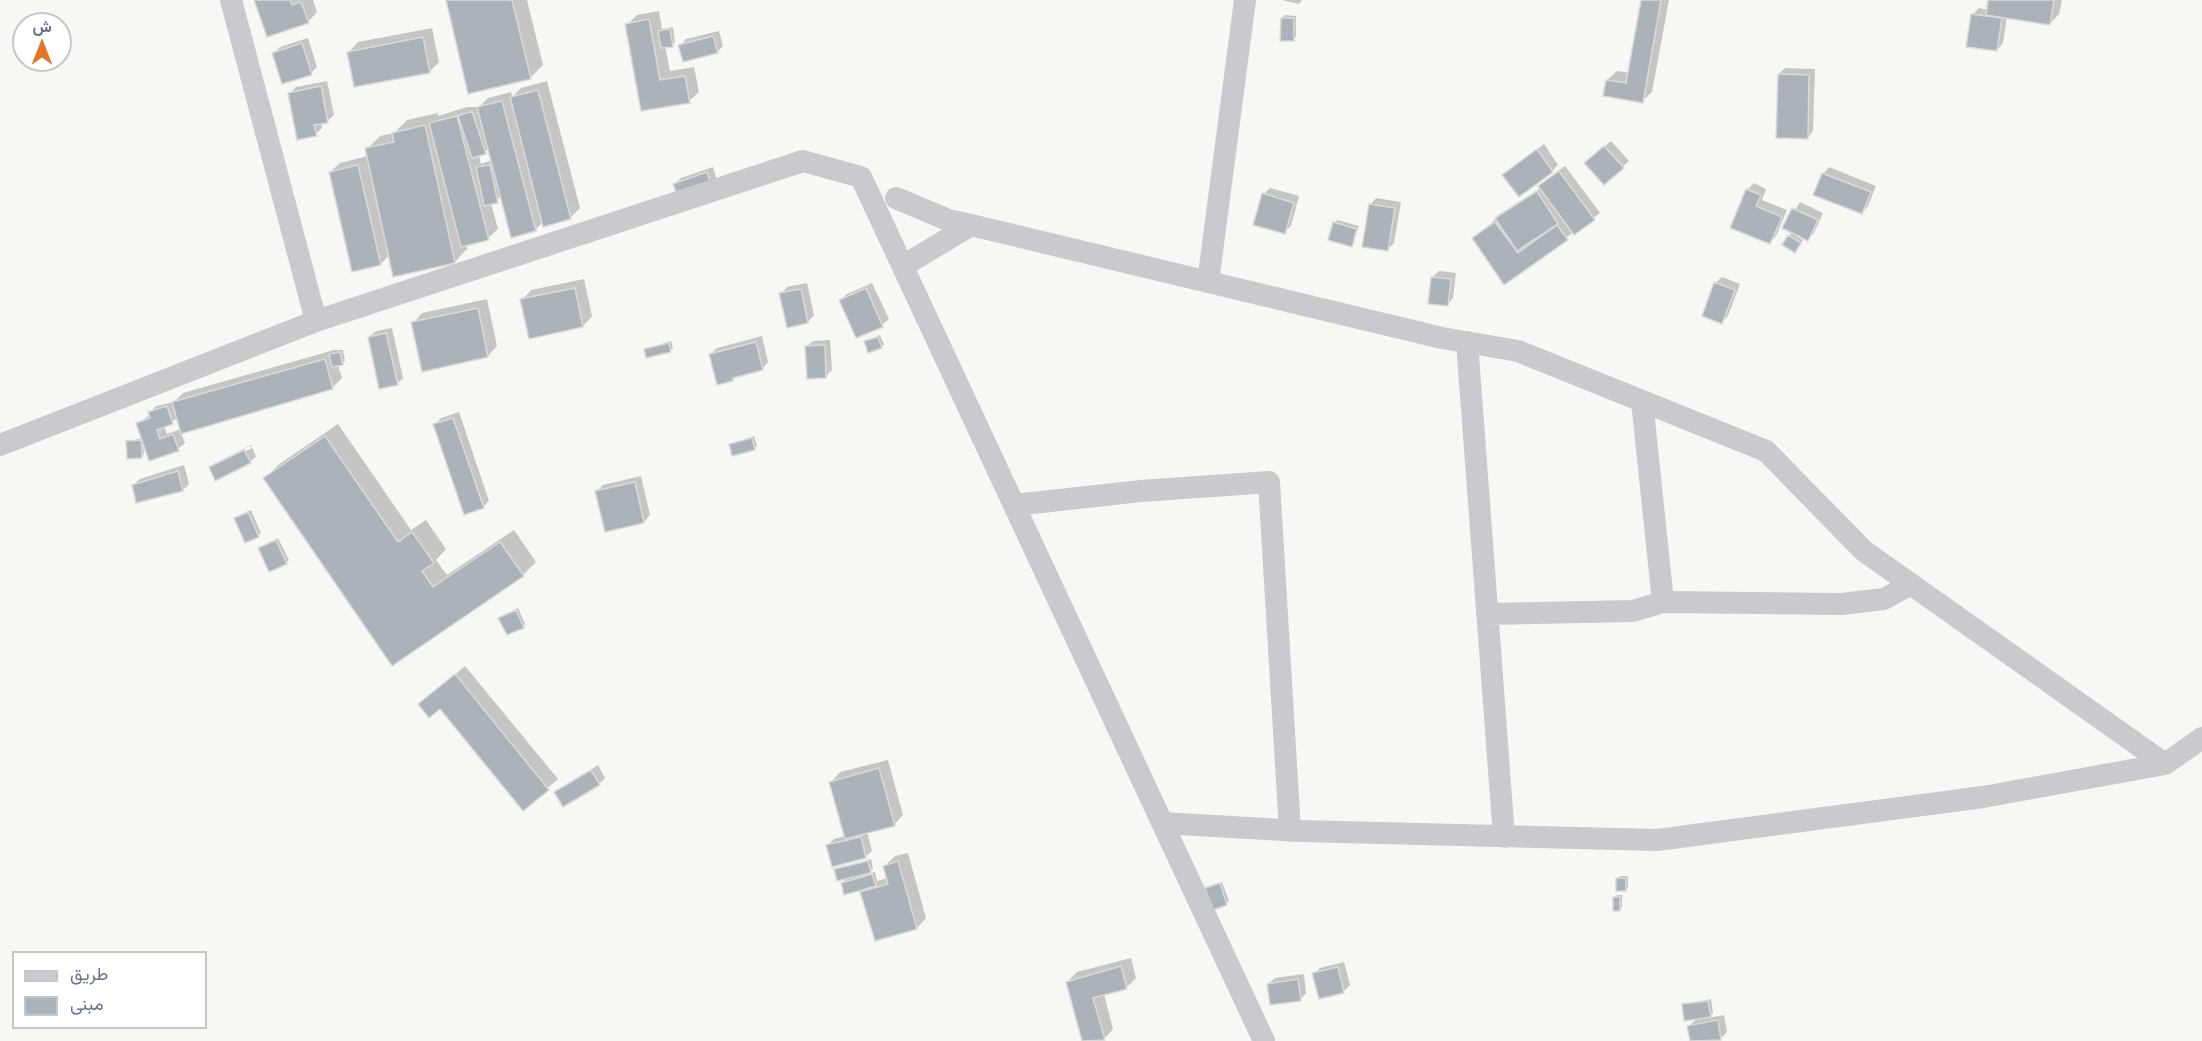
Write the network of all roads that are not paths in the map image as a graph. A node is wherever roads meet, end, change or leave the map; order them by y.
1 (231, 0) edge
2 (1245, 0) edge
3 (897, 198) dead end
4 (971, 225) junction
5 (903, 266) junction
6 (1208, 282) junction
7 (316, 321) junction
8 (1467, 342) junction
9 (1642, 401) junction
10 (0, 445) edge
11 (1014, 505) junction
12 (1911, 584) junction
13 (1663, 602) junction
14 (1487, 614) junction
15 (2202, 738) edge
16 (2165, 764) junction
17 (1162, 822) junction
18 (1290, 831) junction
19 (1504, 837) junction
20 (1264, 1041) edge

1 - 7 street
2 - 6 street
3 - 4 street
4 - 5 street
4 - 6 street
5 - 7 street
5 - 11 street
6 - 8 street
7 - 10 street
8 - 9 street
8 - 14 street
9 - 12 street
9 - 13 street
11 - 17 street
11 - 18 street
12 - 13 street
12 - 16 street
13 - 14 street
14 - 19 street
15 - 16 street
16 - 19 street
17 - 18 street
17 - 20 street
18 - 19 street

